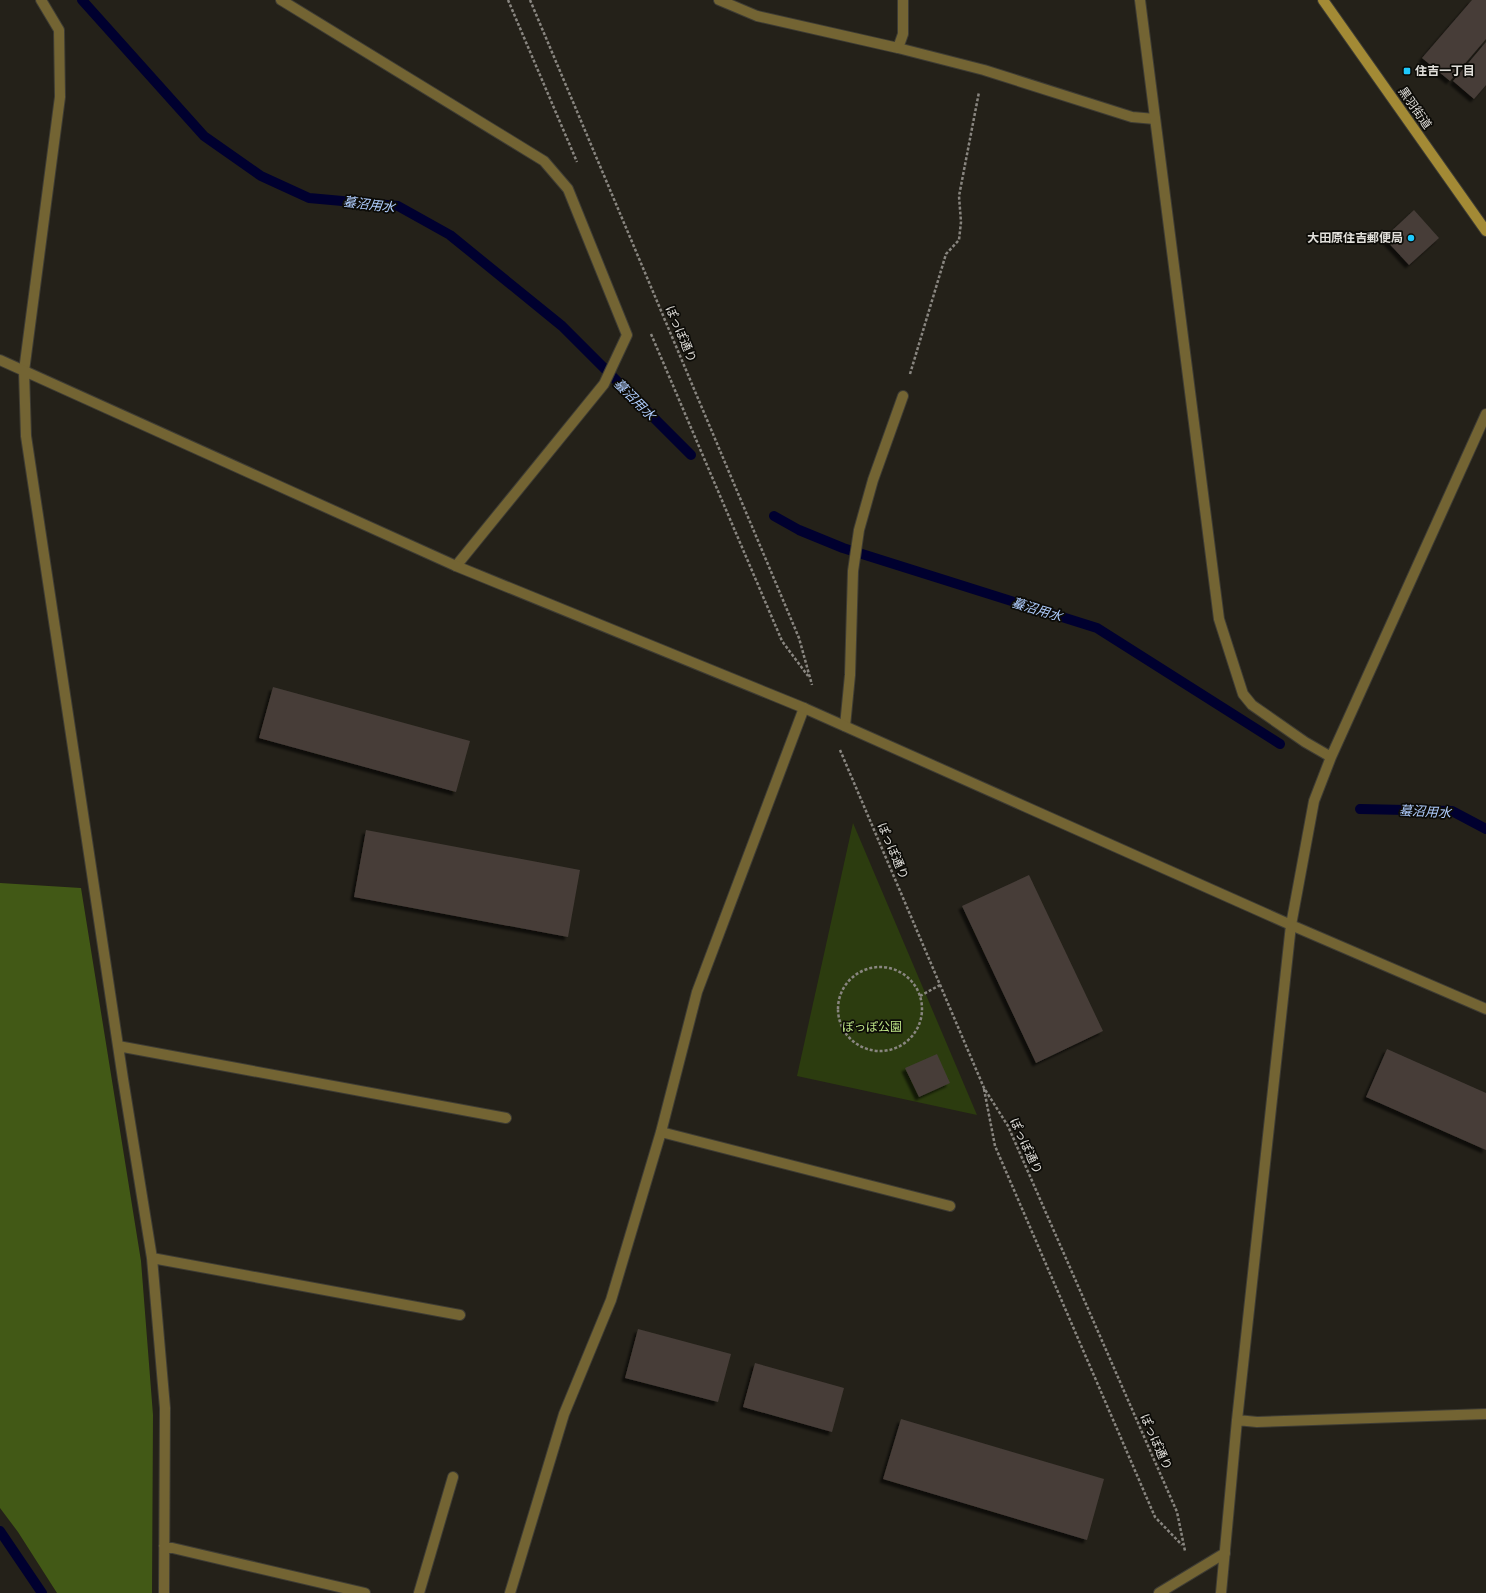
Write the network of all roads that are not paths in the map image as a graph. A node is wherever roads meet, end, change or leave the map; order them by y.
1 (41, 0) edge
2 (281, 0) edge
3 (719, 0) edge
4 (903, 0) edge
5 (1140, 0) edge
6 (1323, 0) edge
7 (898, 48) junction
8 (1155, 119) junction
9 (1486, 231) edge
10 (0, 360) edge
11 (24, 371) junction
12 (903, 396) road end
13 (1486, 414) edge
14 (456, 566) junction
15 (804, 708) junction
16 (844, 726) junction
17 (1331, 757) junction
18 (1291, 925) junction
19 (1486, 1009) edge
20 (118, 1046) junction
21 (506, 1118) dead end
22 (662, 1132) junction
23 (950, 1206) dead end
24 (152, 1258) junction
25 (460, 1315) dead end
26 (1486, 1414) edge
27 (1237, 1420) junction
28 (453, 1477) dead end
29 (164, 1546) junction
30 (1225, 1553) junction
31 (164, 1593) edge
32 (365, 1593) edge
33 (419, 1593) edge
34 (510, 1593) edge
35 (1159, 1593) edge
36 (1222, 1593) edge

1 - 11 street
2 - 14 street
3 - 7 street
4 - 7 street
5 - 8 street
6 - 9 street, 黒羽街道
7 - 8 street
8 - 17 street
10 - 11 street
11 - 14 street
11 - 20 street
12 - 16 street
13 - 17 street
14 - 15 street
15 - 16 street
15 - 22 street
16 - 18 street
17 - 18 street
18 - 19 street
18 - 27 street
20 - 21 street
20 - 24 street
22 - 23 street
22 - 34 street
24 - 25 street
24 - 29 street
26 - 27 street
27 - 30 street
28 - 33 street
29 - 31 street
29 - 32 street
30 - 35 street
30 - 36 street

